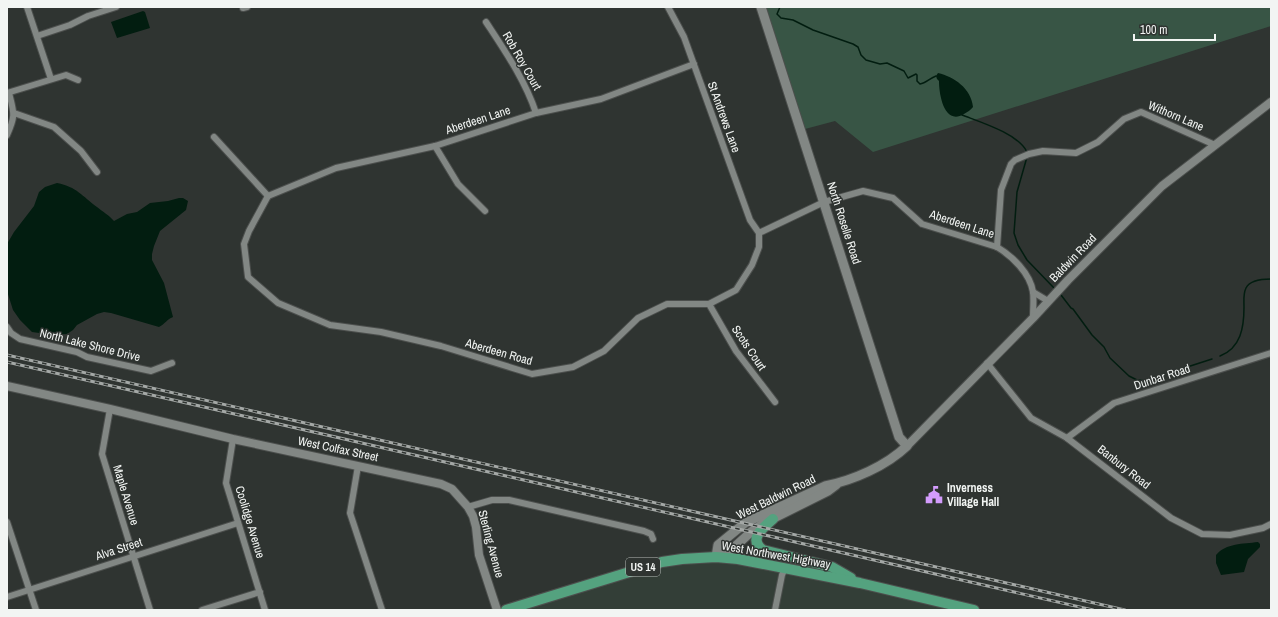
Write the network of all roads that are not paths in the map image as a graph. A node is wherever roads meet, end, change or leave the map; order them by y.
1 (28, 7) edge
2 (116, 7) edge
3 (668, 7) edge
4 (761, 7) edge
5 (486, 22) dead end
6 (37, 36) junction
7 (694, 64) junction
8 (51, 79) junction
9 (78, 80) dead end
10 (8, 93) edge
11 (1271, 102) edge
12 (14, 113) junction
13 (536, 114) junction
14 (7, 135) edge
15 (214, 137) dead end
16 (1215, 145) junction
17 (434, 146) junction
18 (97, 172) dead end
19 (268, 196) junction
20 (824, 202) junction
21 (485, 211) dead end
22 (759, 233) junction
23 (997, 247) junction
24 (1033, 292) junction
25 (1048, 301) junction
26 (709, 304) junction
27 (1033, 318) junction
28 (7, 326) edge
29 (1271, 353) edge
30 (172, 363) dead end
31 (987, 363) junction
32 (7, 386) edge
33 (775, 402) dead end
34 (110, 409) junction
35 (1068, 438) junction
36 (232, 439) junction
37 (907, 446) junction
38 (358, 466) junction
39 (838, 483) junction
40 (468, 507) junction
41 (773, 519) junction
42 (7, 522) edge
43 (238, 523) junction
44 (1271, 524) edge
45 (653, 539) dead end
46 (133, 556) junction
47 (716, 557) junction
48 (785, 568) junction
49 (860, 583) junction
50 (29, 590) junction
51 (260, 592) junction
52 (7, 597) edge
53 (956, 608) edge
54 (36, 610) edge
55 (150, 610) edge
56 (202, 610) edge
57 (265, 610) edge
58 (382, 610) edge
59 (497, 610) edge
60 (506, 610) edge
61 (775, 610) edge
62 (974, 610) edge

1 - 6 street
2 - 6 street
3 - 7 street, St Andrews Lane
4 - 20 main road, North Roselle Road
5 - 13 street, Rob Roy Court
6 - 8 street
7 - 13 street, Aberdeen Lane
7 - 22 street, St Andrews Lane
8 - 9 street
8 - 10 street
10 - 12 street
11 - 16 street, Baldwin Road
12 - 14 street
12 - 18 street
13 - 17 street, Aberdeen Lane
15 - 19 street
16 - 23 street, Withorn Lane
16 - 25 street, Baldwin Road
17 - 19 street, Aberdeen Lane
17 - 21 street
19 - 26 street, Aberdeen Road
20 - 22 street
20 - 23 street, Aberdeen Lane
20 - 37 main road, North Roselle Road
22 - 26 street, Aberdeen Road
23 - 24 street, Aberdeen Lane
24 - 25 street
24 - 27 street, Aberdeen Lane
25 - 27 street, Baldwin Road
26 - 33 street, Scots Court
27 - 31 street, Baldwin Road
28 - 30 street, North Lake Shore Drive
29 - 35 street, Dunbar Road
31 - 35 street, Banbury Road
31 - 37 street, Baldwin Road
32 - 34 street, West Colfax Street
34 - 36 street, West Colfax Street
34 - 46 street, Maple Avenue
35 - 44 street, Banbury Road
36 - 38 street, West Colfax Street
36 - 43 street, Coolidge Avenue
37 - 39 main road, West Baldwin Road
38 - 40 street, West Colfax Street
38 - 58 street
39 - 41 main road, West Baldwin Road
39 - 47 main road, West Baldwin Road
40 - 45 street
40 - 59 street, Sterling Avenue
41 - 47 main road, West Baldwin Road
41 - 49 main road
42 - 50 street
43 - 46 street, Alva Street
43 - 51 street, Coolidge Avenue
46 - 50 street, Alva Street
46 - 55 street, Maple Avenue
47 - 48 main road, West Northwest Highway / US 14
47 - 60 main road, West Northwest Highway / US 14
48 - 49 main road, West Northwest Highway / US 14
48 - 61 street
49 - 53 main road, West Northwest Highway / US 14
50 - 52 street, Alva Street
50 - 54 street
51 - 56 street
51 - 57 street, Coolidge Avenue
53 - 62 main road, West Northwest Highway / US 14

